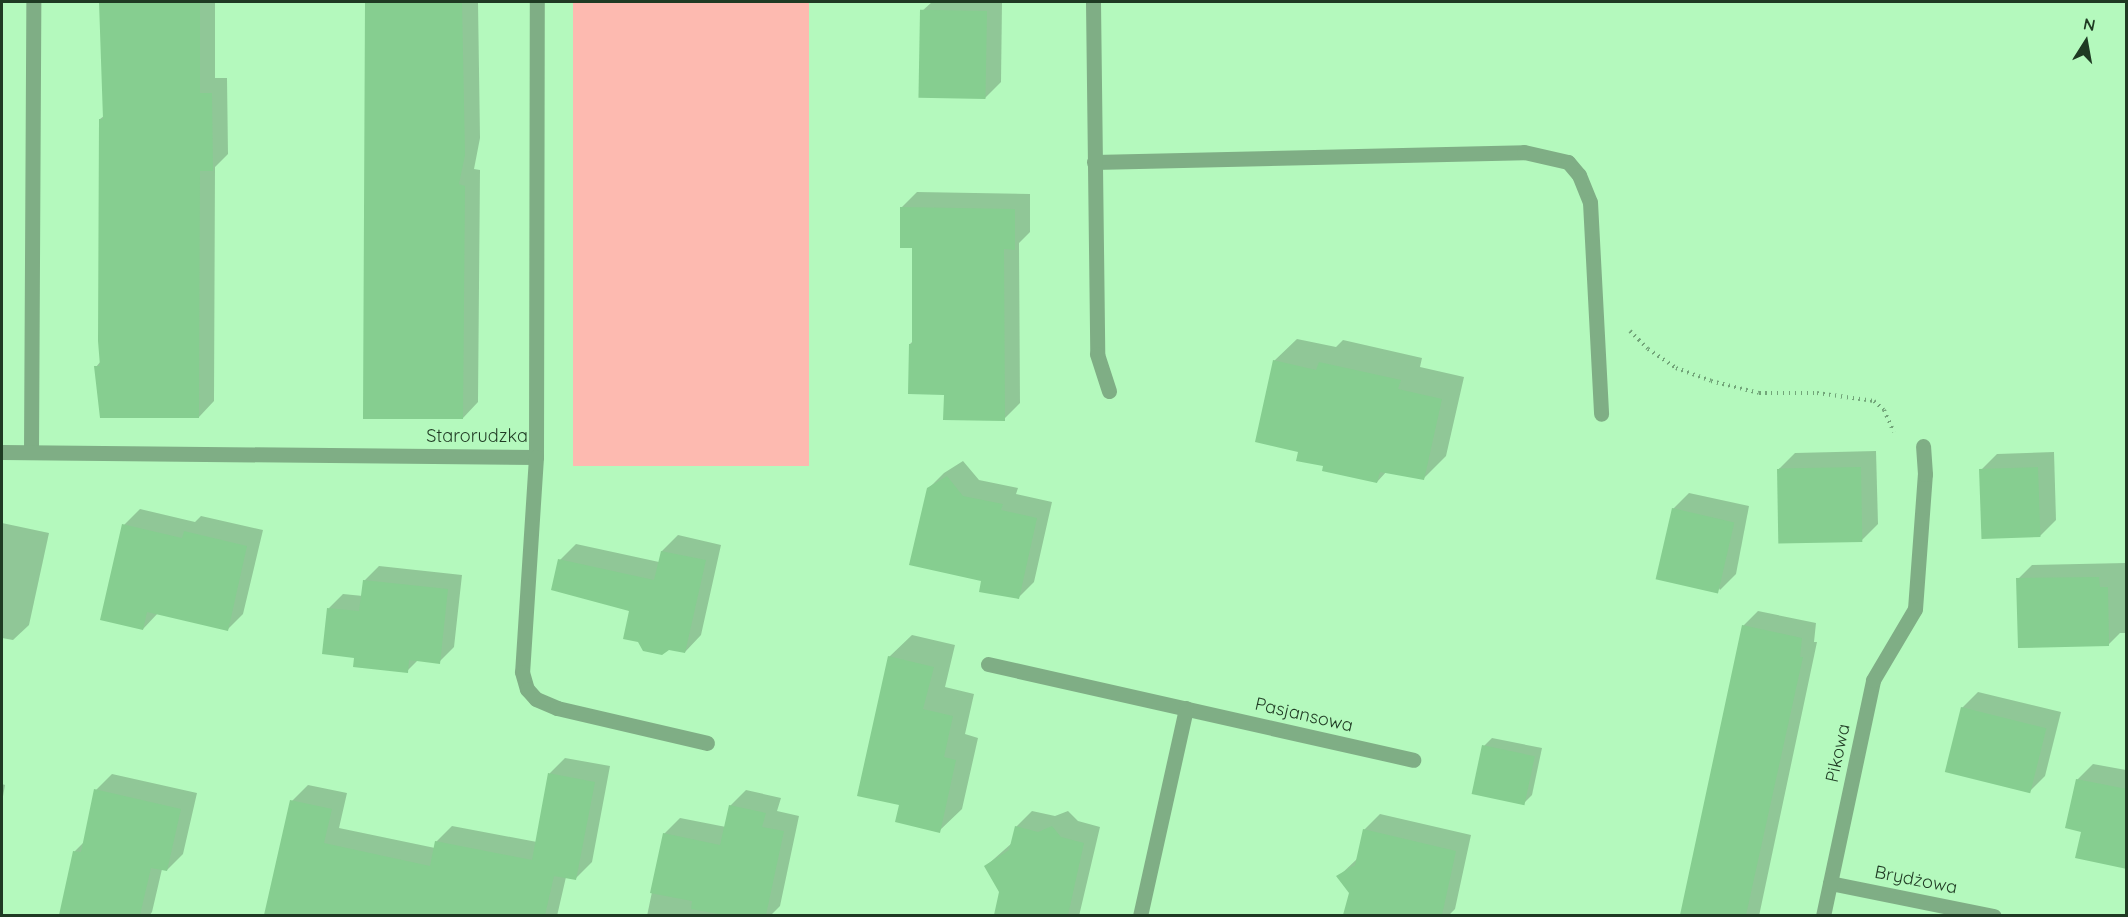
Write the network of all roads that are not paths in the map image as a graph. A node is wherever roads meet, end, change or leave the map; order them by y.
1 (33, 2) edge
2 (537, 2) edge
3 (1093, 2) edge
4 (1094, 162) junction
5 (1109, 392) dead end
6 (1601, 414) dead end
7 (1923, 446) dead end
8 (31, 452) junction
9 (2, 453) edge
10 (536, 457) junction
11 (988, 664) dead end
12 (1186, 708) junction
13 (707, 743) dead end
14 (1413, 760) dead end
15 (1830, 883) junction
16 (1140, 915) edge
17 (1823, 915) edge
18 (1994, 915) edge

1 - 8 street
2 - 10 street, Starorudzka
3 - 4 street
4 - 5 street
4 - 6 street
7 - 15 street, Pikowa
8 - 9 street, Starorudzka
8 - 10 street, Starorudzka
10 - 13 street
11 - 12 street, Pasjansowa
12 - 14 street, Pasjansowa
12 - 16 street
15 - 17 street, Pikowa
15 - 18 street, Brydżowa

